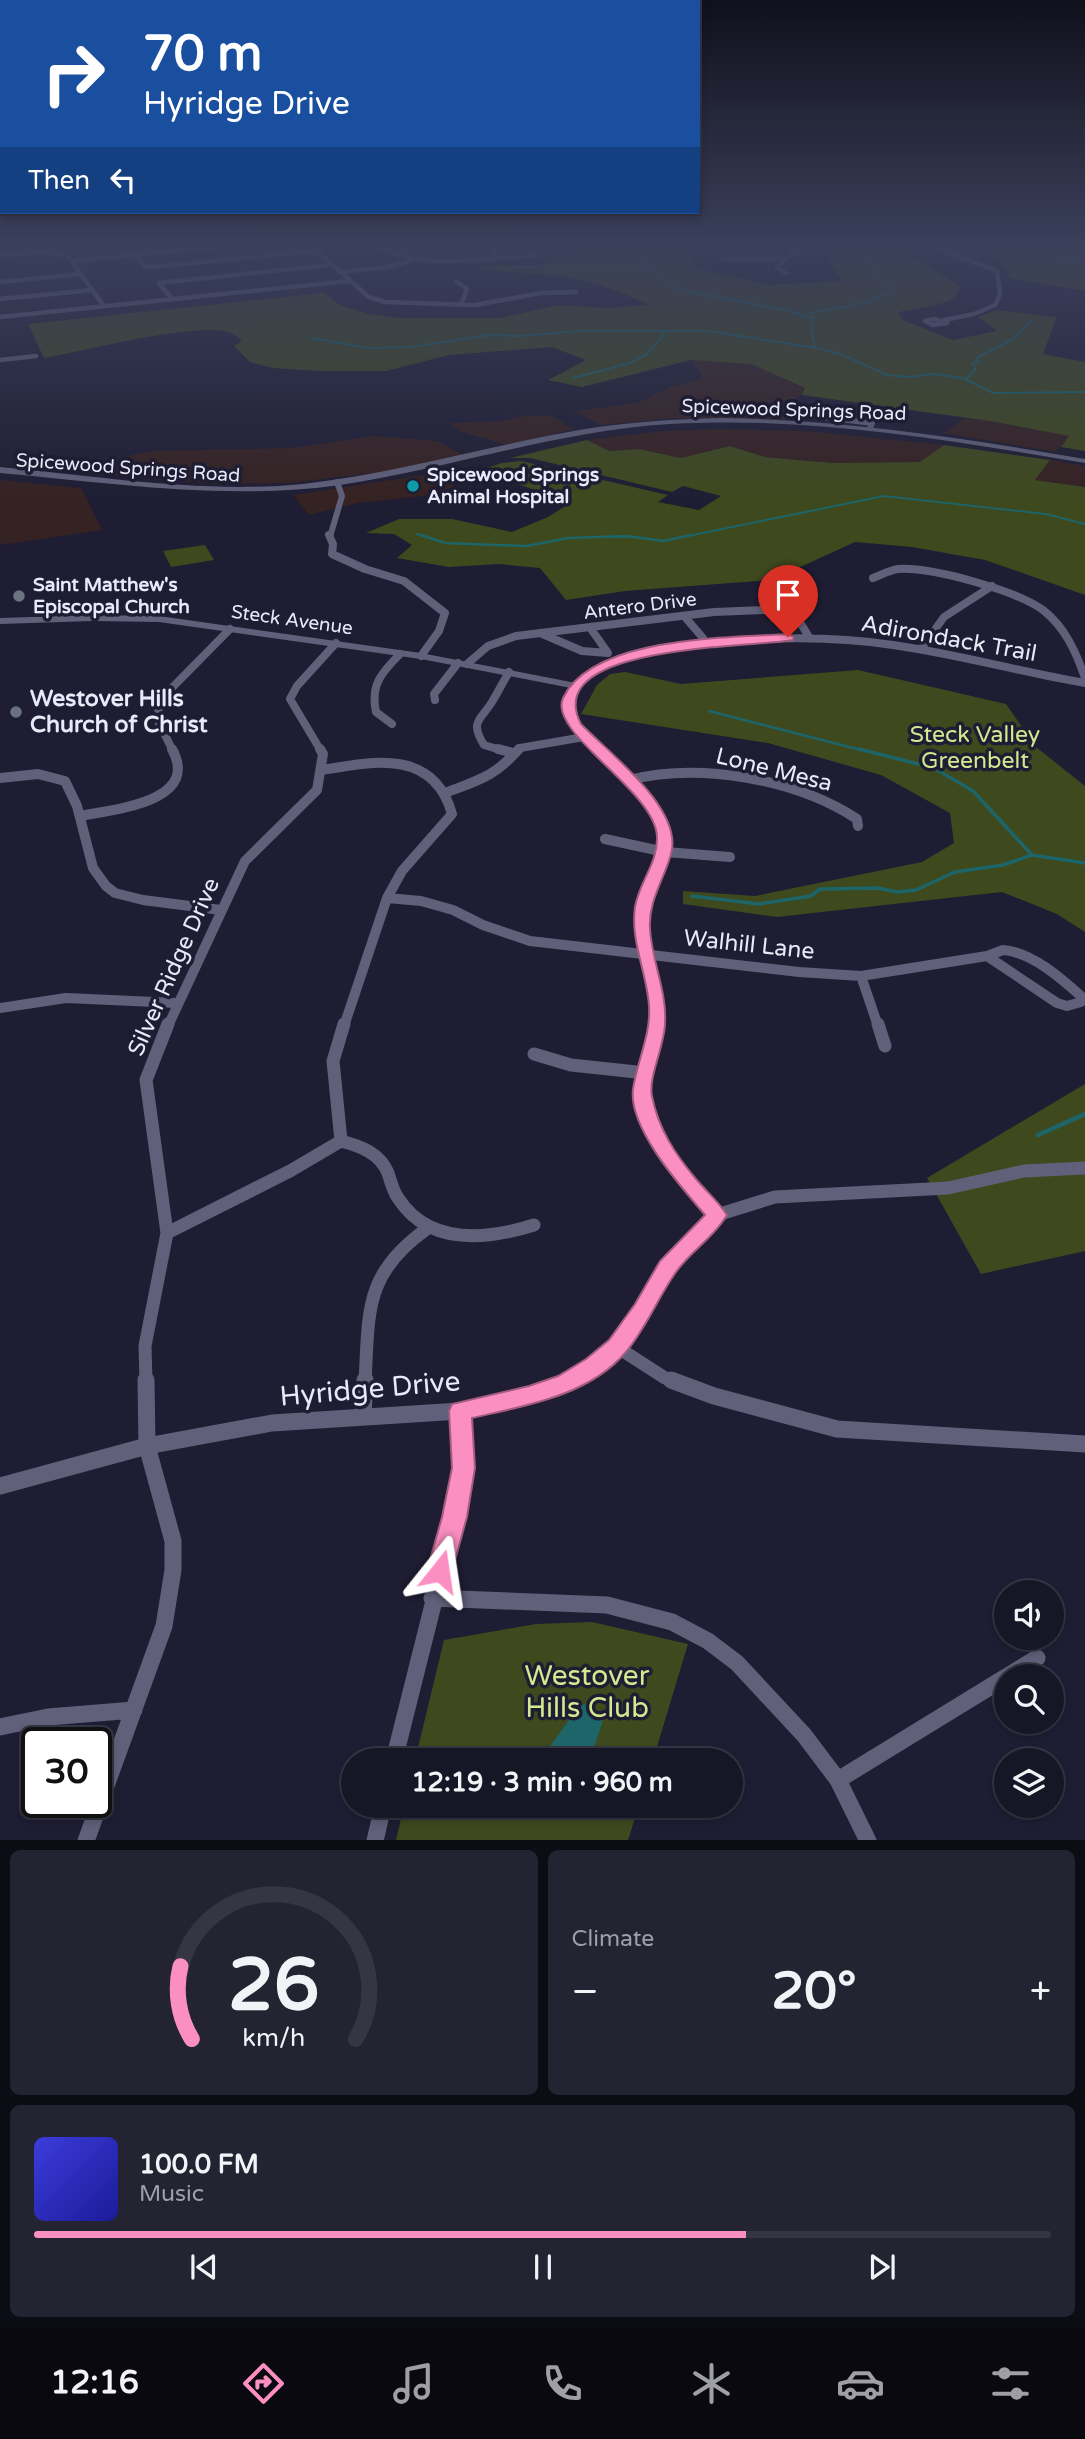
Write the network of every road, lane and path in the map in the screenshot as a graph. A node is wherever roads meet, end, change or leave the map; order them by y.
1 (36, 356) dead end
2 (0, 360) edge
3 (825, 417) dead end
4 (870, 428) junction
5 (1085, 461) edge
6 (0, 474) edge
7 (337, 482) junction
8 (211, 486) junction
9 (193, 494) junction
10 (873, 578) dead end
11 (992, 586) junction
12 (684, 616) junction
13 (0, 621) edge
14 (230, 629) junction
15 (591, 629) junction
16 (540, 632) junction
17 (809, 637) junction
18 (704, 638) dead end
19 (336, 643) junction
20 (921, 649) junction
21 (400, 653) junction
22 (421, 656) junction
23 (463, 663) junction
24 (509, 672) junction
25 (1085, 680) edge
26 (576, 686) junction
27 (435, 700) dead end
28 (392, 724) dead end
29 (584, 737) junction
30 (513, 754) junction
31 (322, 770) junction
32 (0, 778) edge
33 (629, 780) junction
34 (445, 793) junction
35 (80, 816) junction
36 (858, 826) dead end
37 (605, 839) dead end
38 (665, 852) junction
39 (730, 857) dead end
40 (387, 898) junction
41 (221, 910) junction
42 (648, 956) junction
43 (987, 956) junction
44 (861, 976) junction
45 (177, 1003) junction
46 (0, 1008) edge
47 (885, 1046) dead end
48 (534, 1054) dead end
49 (646, 1073) junction
50 (341, 1141) junction
51 (1085, 1168) edge
52 (717, 1215) junction
53 (534, 1225) dead end
54 (428, 1228) junction
55 (167, 1233) junction
56 (617, 1347) junction
57 (460, 1411) junction
58 (363, 1416) junction
59 (1085, 1444) edge
60 (147, 1446) junction
61 (0, 1486) edge
62 (432, 1598) junction
63 (1037, 1658) dead end
64 (1028, 1664) edge
65 (994, 1685) edge
66 (134, 1710) junction
67 (0, 1727) edge
68 (397, 1748) edge
69 (838, 1780) junction
70 (380, 1818) edge
71 (86, 1840) edge
72 (375, 1840) edge
73 (869, 1840) edge

1 - 2 street
3 - 4 street
4 - 5 main road, Spicewood Springs Road
4 - 7 main road, Spicewood Springs Road
6 - 8 main road, Spicewood Springs Road
6 - 9 main road, Spicewood Springs Road
7 - 8 main road, Spicewood Springs Road
7 - 9 main road, Spicewood Springs Road
7 - 22 street
8 - 9 main road
10 - 11 street
11 - 20 street
11 - 25 street
12 - 15 street, Antero Drive
12 - 17 street, Antero Drive
12 - 18 street
13 - 14 street, Steck Avenue
14 - 19 street, Steck Avenue
14 - 35 street
15 - 16 street, Antero Drive
15 - 16 street
16 - 23 street, Antero Drive
17 - 20 street, Adirondack Trail
17 - 26 street, Adirondack Trail
19 - 21 street, Steck Avenue
19 - 31 street
20 - 25 street, Adirondack Trail
21 - 22 street, Steck Avenue
21 - 28 street
22 - 23 street, Steck Avenue
23 - 24 street, Steck Avenue
23 - 27 street, Antero Drive
24 - 26 street, Steck Avenue
24 - 30 street
26 - 29 street
29 - 30 street
29 - 33 street
30 - 34 street
31 - 34 street
31 - 41 street, Silver Ridge Drive
32 - 35 street
33 - 36 street, Lone Mesa
33 - 38 street
34 - 40 street
35 - 41 street
37 - 38 street
38 - 39 street
38 - 42 street
40 - 42 street, Walhill Lane
40 - 50 street
41 - 45 street, Silver Ridge Drive
42 - 44 street, Walhill Lane
42 - 49 street
43 - 43 street, Walhill Lane
43 - 44 street, Walhill Lane
44 - 47 street
45 - 46 street
45 - 55 street, Silver Ridge Drive
48 - 49 street
49 - 52 street
50 - 54 street
50 - 55 street
51 - 52 street, Hyridge Drive
52 - 56 street, Hyridge Drive
53 - 54 street
54 - 58 street
55 - 60 street, Silver Ridge Drive
56 - 57 street, Hyridge Drive
56 - 59 street
57 - 58 street, Hyridge Drive
57 - 62 street
58 - 60 street, Hyridge Drive
60 - 61 street, Hyridge Drive
60 - 66 street, Silver Ridge Drive
62 - 68 street
62 - 69 street
63 - 64 street
65 - 69 street
66 - 67 street
66 - 71 street, Silver Ridge Drive
69 - 73 street
70 - 72 street

